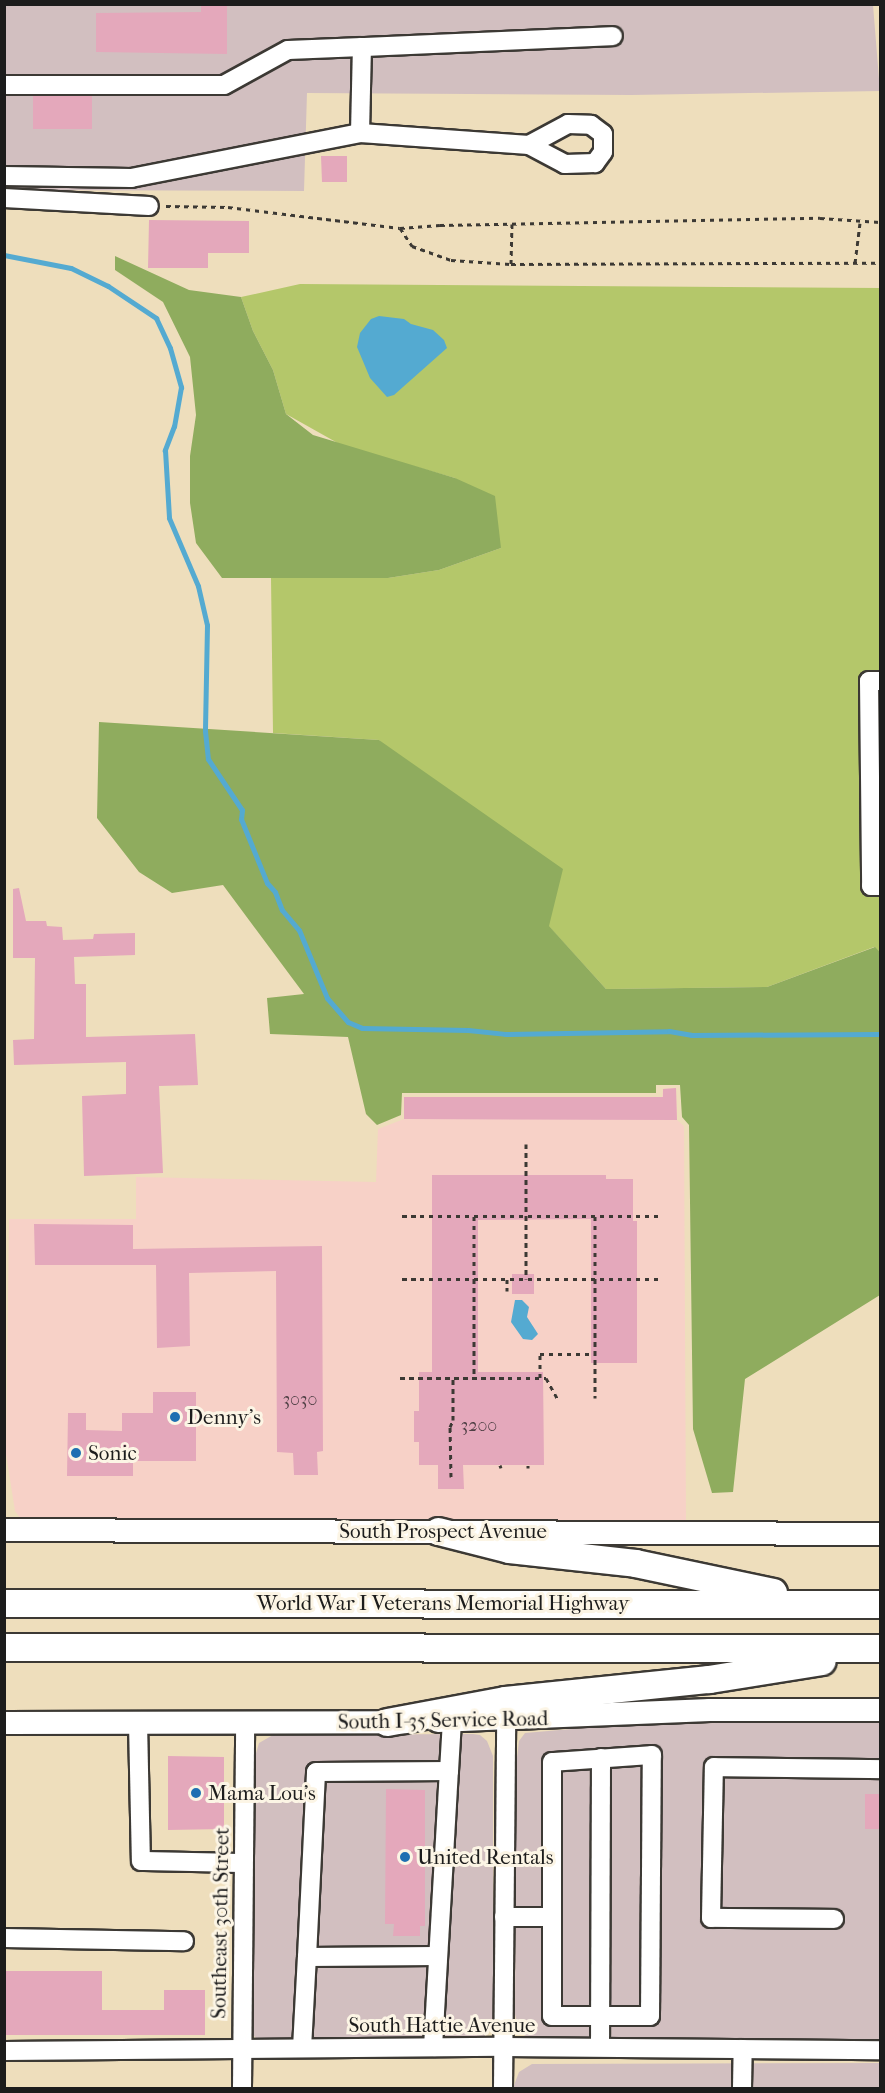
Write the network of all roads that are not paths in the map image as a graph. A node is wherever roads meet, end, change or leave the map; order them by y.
1 (613, 36) dead end
2 (362, 47) junction
3 (4, 85) edge
4 (360, 133) junction
5 (530, 145) dead end
6 (4, 176) edge
7 (4, 198) edge
8 (149, 206) road end
9 (880, 681) edge
10 (880, 886) edge
11 (4, 1530) edge
12 (438, 1531) junction
13 (880, 1534) edge
14 (4, 1603) edge
15 (830, 1604) junction
16 (880, 1604) edge
17 (4, 1647) edge
18 (880, 1649) edge
19 (880, 1710) edge
20 (506, 1720) junction
21 (452, 1721) junction
22 (138, 1722) junction
23 (245, 1722) junction
24 (387, 1722) junction
25 (4, 1723) edge
26 (601, 1758) junction
27 (880, 1769) edge
28 (449, 1771) junction
29 (243, 1863) junction
30 (504, 1917) junction
31 (552, 1917) junction
32 (834, 1919) dead end
33 (4, 1938) edge
34 (184, 1941) dead end
35 (437, 1956) junction
36 (307, 1957) junction
37 (601, 2016) junction
38 (433, 2047) junction
39 (503, 2047) junction
40 (600, 2047) junction
41 (302, 2048) junction
42 (241, 2049) junction
43 (743, 2049) junction
44 (880, 2050) edge
45 (4, 2051) edge
46 (242, 2088) edge
47 (503, 2088) edge
48 (742, 2088) edge

1 - 2 street
2 - 3 street
2 - 4 street
4 - 5 street
4 - 6 street
7 - 8 street
9 - 10 street
11 - 12 main road, South Prospect Avenue
12 - 13 main road, South Prospect Avenue
12 - 15 highway
14 - 15 highway, World War I Veterans Memorial Highway
15 - 16 highway, World War I Veterans Memorial Highway
17 - 18 highway
18 - 24 highway
19 - 20 main road, South I-35 Service Road
20 - 21 main road, South I-35 Service Road
20 - 30 street
21 - 24 main road, South I-35 Service Road
21 - 28 street
22 - 23 main road, South I-35 Service Road
22 - 25 main road, South I-35 Service Road
22 - 29 street
23 - 24 main road, South I-35 Service Road
23 - 29 street, Southeast 30th Street
26 - 31 street
26 - 37 street
26 - 37 street
27 - 32 street
28 - 35 street
28 - 36 street
29 - 42 street, Southeast 30th Street
30 - 31 street
30 - 39 street
31 - 37 street
33 - 34 street
35 - 36 street
35 - 38 street
36 - 41 street
37 - 40 street
38 - 39 street, South Hattie Avenue
38 - 41 street, South Hattie Avenue
39 - 40 street, South Hattie Avenue
39 - 47 street
40 - 43 street, South Hattie Avenue
41 - 42 street, South Hattie Avenue
42 - 45 street, South Hattie Avenue
42 - 46 street, Southeast 30th Street
43 - 44 street, South Hattie Avenue
43 - 48 street

